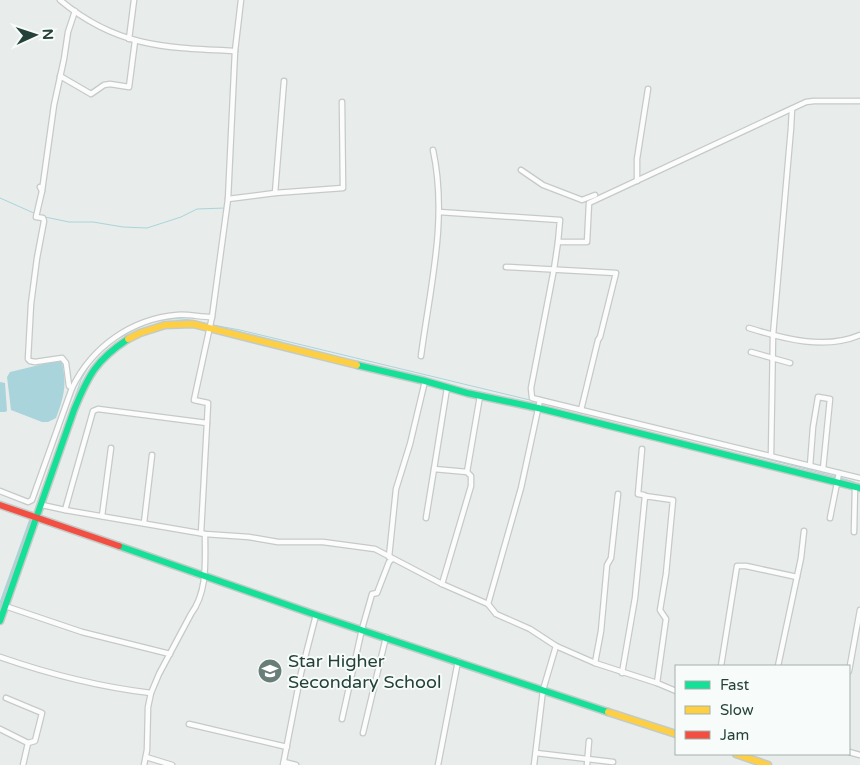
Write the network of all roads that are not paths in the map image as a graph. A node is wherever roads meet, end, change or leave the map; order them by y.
1 (60, 0) edge
2 (134, 0) edge
3 (241, 0) edge
4 (75, 11) junction
5 (129, 39) junction
6 (135, 41) junction
7 (235, 51) junction
8 (60, 76) junction
9 (284, 81) dead end
10 (648, 89) dead end
11 (860, 101) edge
12 (342, 102) dead end
13 (792, 109) junction
14 (433, 150) dead end
15 (521, 170) dead end
16 (637, 181) junction
17 (276, 193) junction
18 (595, 195) dead end
19 (228, 199) junction
20 (439, 212) junction
21 (558, 242) junction
22 (506, 267) dead end
23 (554, 270) junction
24 (212, 317) junction
25 (749, 328) dead end
26 (209, 329) junction
27 (773, 335) junction
28 (860, 335) edge
29 (752, 352) dead end
30 (421, 356) dead end
31 (772, 358) junction
32 (790, 363) dead end
33 (425, 381) junction
34 (72, 388) junction
35 (447, 388) junction
36 (480, 396) junction
37 (540, 400) junction
38 (538, 407) junction
39 (581, 410) junction
40 (207, 423) junction
41 (111, 448) dead end
42 (642, 449) dead end
43 (152, 455) dead end
44 (771, 456) junction
45 (810, 466) junction
46 (434, 469) junction
47 (823, 469) junction
48 (467, 472) junction
49 (840, 473) junction
50 (860, 478) edge
51 (838, 483) junction
52 (858, 487) edge
53 (0, 490) edge
54 (618, 494) dead end
55 (644, 495) dead end
56 (0, 505) edge
57 (42, 505) junction
58 (65, 510) junction
59 (102, 516) junction
60 (38, 518) junction
61 (426, 518) dead end
62 (830, 518) dead end
63 (144, 524) junction
64 (804, 531) dead end
65 (854, 532) dead end
66 (203, 533) junction
67 (391, 558) junction
68 (205, 576) junction
69 (797, 576) junction
70 (442, 584) junction
71 (488, 604) junction
72 (5, 606) junction
73 (860, 610) edge
74 (316, 615) junction
75 (0, 621) edge
76 (362, 629) junction
77 (386, 637) junction
78 (556, 646) junction
79 (170, 654) junction
80 (0, 657) edge
81 (458, 661) junction
82 (595, 663) junction
83 (721, 665) edge
84 (778, 665) edge
85 (850, 665) edge
86 (622, 673) junction
87 (657, 683) junction
88 (543, 690) junction
89 (675, 691) edge
90 (151, 693) junction
91 (6, 698) dead end
92 (342, 719) dead end
93 (188, 724) dead end
94 (0, 728) edge
95 (363, 733) dead end
96 (675, 734) edge
97 (589, 741) dead end
98 (28, 743) junction
99 (287, 747) junction
100 (536, 753) junction
101 (738, 755) edge
102 (146, 757) junction
103 (587, 759) junction
104 (613, 762) dead end
105 (755, 763) edge
106 (283, 764) edge
107 (23, 765) edge
108 (144, 765) edge
109 (172, 765) edge
110 (296, 765) edge
111 (438, 765) edge
112 (534, 765) edge
113 (586, 765) edge
114 (768, 765) edge

1 - 4 street
2 - 5 street
3 - 7 street
4 - 5 street
4 - 8 street
5 - 6 street
6 - 7 street
6 - 8 street
7 - 19 street
8 - 34 street
9 - 17 street
10 - 16 street
11 - 13 street
12 - 17 street
13 - 16 street
13 - 27 street
14 - 20 street
15 - 18 street
16 - 21 street
17 - 19 street
19 - 24 street
20 - 21 street
20 - 30 street
21 - 23 street
22 - 23 street
23 - 37 street
23 - 39 street
24 - 26 street
24 - 34 street
25 - 27 street
26 - 33 street
26 - 40 street
26 - 57 street
27 - 28 street
27 - 31 street
29 - 31 street
31 - 32 street
31 - 44 street
33 - 35 street
33 - 67 street
34 - 53 street
35 - 36 street
35 - 46 street
36 - 38 street
36 - 48 street
37 - 38 street
37 - 39 street
38 - 51 street
38 - 71 street
39 - 44 street
40 - 58 street
40 - 66 street
41 - 59 street
42 - 55 street
43 - 63 street
44 - 45 street
45 - 47 street
45 - 47 street
46 - 48 street
46 - 61 street
47 - 49 street
48 - 70 street
49 - 50 street
49 - 51 street
51 - 52 street
51 - 62 street
52 - 65 street
54 - 82 street
56 - 60 street
57 - 58 street
57 - 60 street
58 - 59 street
59 - 63 street
60 - 68 street
60 - 72 street
63 - 66 street
64 - 69 street
66 - 67 street
66 - 68 street
67 - 70 street
67 - 76 street
68 - 74 street
68 - 79 street
69 - 83 street
69 - 84 street
70 - 71 street
71 - 78 street
72 - 75 street
72 - 79 street
73 - 85 street
74 - 76 street
74 - 99 street
76 - 77 street
76 - 92 street
77 - 81 street
77 - 95 street
78 - 82 street
78 - 88 street
79 - 90 street
80 - 90 street
81 - 88 street
81 - 111 street
82 - 86 street
86 - 87 street
86 - 87 street
87 - 89 street
88 - 96 street
88 - 100 street
90 - 102 street
91 - 98 street
93 - 99 street
94 - 98 street
97 - 103 street
98 - 107 street
99 - 106 street
100 - 103 street
100 - 112 street
101 - 105 street
102 - 108 street
102 - 109 street
103 - 104 street
103 - 113 street
105 - 114 street
106 - 110 street

